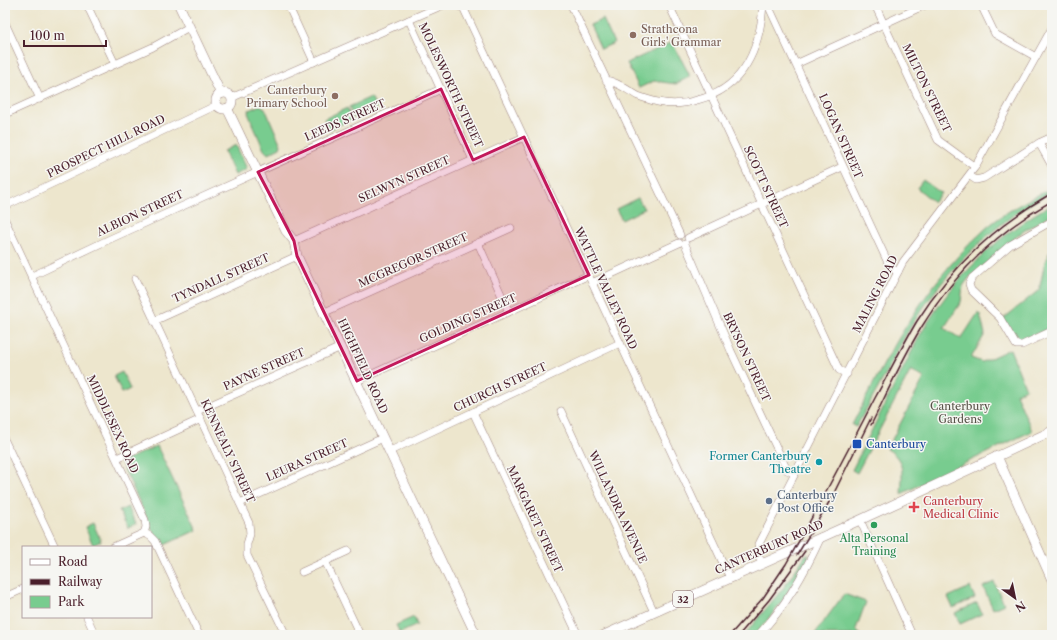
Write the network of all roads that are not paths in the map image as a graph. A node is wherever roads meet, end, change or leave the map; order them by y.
1 (87, 5) edge
2 (179, 5) edge
3 (288, 5) edge
4 (443, 5) edge
5 (571, 5) edge
6 (669, 5) edge
7 (763, 5) edge
8 (768, 5) edge
9 (875, 5) edge
10 (925, 5) edge
11 (981, 5) edge
12 (461, 6) edge
13 (775, 18) junction
14 (409, 20) junction
15 (5, 23) edge
16 (761, 23) junction
17 (884, 24) junction
18 (189, 27) junction
19 (1052, 28) edge
20 (1036, 57) junction
21 (314, 62) junction
22 (115, 64) junction
23 (796, 64) junction
24 (606, 80) junction
25 (441, 89) junction
26 (221, 94) junction
27 (712, 96) junction
28 (231, 98) junction
29 (40, 99) junction
30 (218, 105) junction
31 (228, 108) junction
32 (5, 114) edge
33 (524, 137) junction
34 (1052, 137) edge
35 (1039, 143) junction
36 (474, 160) junction
37 (1052, 166) edge
38 (842, 167) junction
39 (975, 167) junction
40 (258, 172) junction
41 (970, 176) junction
42 (761, 204) junction
43 (5, 206) edge
44 (5, 220) edge
45 (1052, 221) edge
46 (511, 228) dead end
47 (683, 240) junction
48 (294, 241) junction
49 (478, 243) junction
50 (297, 256) junction
51 (898, 272) junction
52 (589, 275) junction
53 (32, 276) junction
54 (135, 279) dead end
55 (592, 283) junction
56 (324, 312) junction
57 (509, 312) junction
58 (154, 321) junction
59 (1052, 330) edge
60 (620, 343) junction
61 (341, 347) junction
62 (847, 374) junction
63 (357, 381) junction
64 (197, 411) junction
65 (561, 411) dead end
66 (473, 412) junction
67 (200, 419) junction
68 (1052, 431) edge
69 (383, 438) junction
70 (5, 441) edge
71 (390, 451) junction
72 (996, 456) junction
73 (116, 458) junction
74 (795, 474) junction
75 (240, 502) junction
76 (860, 520) junction
77 (144, 533) junction
78 (821, 537) junction
79 (55, 546) edge
80 (115, 546) edge
81 (800, 546) junction
82 (348, 551) dead end
83 (811, 558) junction
84 (325, 561) junction
85 (762, 563) junction
86 (302, 572) dead end
87 (730, 578) junction
88 (1052, 580) edge
89 (22, 589) edge
90 (5, 597) edge
91 (654, 612) junction
92 (87, 618) edge
93 (95, 635) edge
94 (199, 635) edge
95 (286, 635) edge
96 (360, 635) edge
97 (476, 635) edge
98 (578, 635) edge
99 (604, 635) edge
100 (758, 635) edge
101 (912, 635) edge

1 - 22 street
2 - 18 main road
3 - 21 street
4 - 14 street
5 - 24 street, BRYSON STREET
6 - 27 street, SCOTT STREET
7 - 16 street
8 - 13 street, LOGAN STREET
9 - 17 street, MILTON STREET
10 - 17 street
11 - 20 street
12 - 33 street, WATTLE VALLEY ROAD
13 - 16 street
13 - 23 street, LOGAN STREET
14 - 21 street
14 - 25 street, MOLESWORTH STREET
15 - 29 street
16 - 27 street
17 - 23 street
17 - 39 street, MILTON STREET
18 - 22 street
18 - 26 main road
19 - 20 street, MALING ROAD
20 - 39 street, MALING ROAD
21 - 28 street
22 - 29 street
23 - 38 street, LOGAN STREET
24 - 27 street
24 - 47 street, BRYSON STREET
25 - 36 street, MOLESWORTH STREET
25 - 40 street, LEEDS STREET
26 - 28 main road
26 - 30 main road
27 - 42 street, SCOTT STREET
28 - 31 main road
29 - 32 street
30 - 31 main road
30 - 43 street, PROSPECT HILL ROAD
31 - 40 main road, HIGHFIELD ROAD
33 - 36 street, SELWYN STREET
33 - 52 street, WATTLE VALLEY ROAD
34 - 35 street
35 - 37 street
35 - 41 street
36 - 48 street, SELWYN STREET
38 - 42 street
38 - 51 street, LOGAN STREET
39 - 41 street, MALING ROAD
40 - 48 main road, HIGHFIELD ROAD
40 - 53 street, ALBION STREET
41 - 51 street, MALING ROAD
42 - 47 street
42 - 62 street, SCOTT STREET
44 - 53 street, MIDDLESEX ROAD
45 - 59 street
46 - 49 street, MCGREGOR STREET
47 - 55 street
47 - 74 street, BRYSON STREET
48 - 50 main road, HIGHFIELD ROAD
49 - 56 street, MCGREGOR STREET
49 - 57 street
50 - 56 main road, HIGHFIELD ROAD
50 - 58 street, TYNDALL STREET
51 - 62 street, MALING ROAD
52 - 55 street, WATTLE VALLEY ROAD
52 - 57 street, GOLDING STREET
53 - 73 street, MIDDLESEX ROAD
54 - 58 street, KENNEALY STREET
55 - 60 street, WATTLE VALLEY ROAD
56 - 61 main road, HIGHFIELD ROAD
57 - 63 street, GOLDING STREET
58 - 64 street, KENNEALY STREET
60 - 66 street, CHURCH STREET
60 - 87 street, WATTLE VALLEY ROAD
61 - 63 main road, HIGHFIELD ROAD
61 - 64 street, PAYNE STREET
62 - 74 street, MALING ROAD
63 - 69 main road, HIGHFIELD ROAD
64 - 67 street, KENNEALY STREET
65 - 91 street, WILLANDRA AVENUE
66 - 71 street, CHURCH STREET
66 - 98 street, MARGARET STREET
67 - 73 street
67 - 75 street, KENNEALY STREET
68 - 72 main road, CANTERBURY ROAD / 32
69 - 71 main road, HIGHFIELD ROAD
69 - 75 street, LEURA STREET
70 - 79 street
71 - 97 main road, HIGHFIELD ROAD
72 - 76 main road, CANTERBURY ROAD / 32
72 - 88 main road
73 - 77 street, MIDDLESEX ROAD
74 - 85 street, MALING ROAD
75 - 95 street, KENNEALY STREET
76 - 78 main road, CANTERBURY ROAD / 32
76 - 101 street
77 - 80 street
77 - 94 street
78 - 81 main road, CANTERBURY ROAD / 32
78 - 83 street
81 - 83 street
81 - 85 main road, CANTERBURY ROAD / 32
82 - 84 street
83 - 100 street
84 - 86 street
84 - 96 street
85 - 87 main road, CANTERBURY ROAD / 32
87 - 91 main road, CANTERBURY ROAD / 32
89 - 90 street
91 - 99 main road, CANTERBURY ROAD / 32
92 - 93 street

